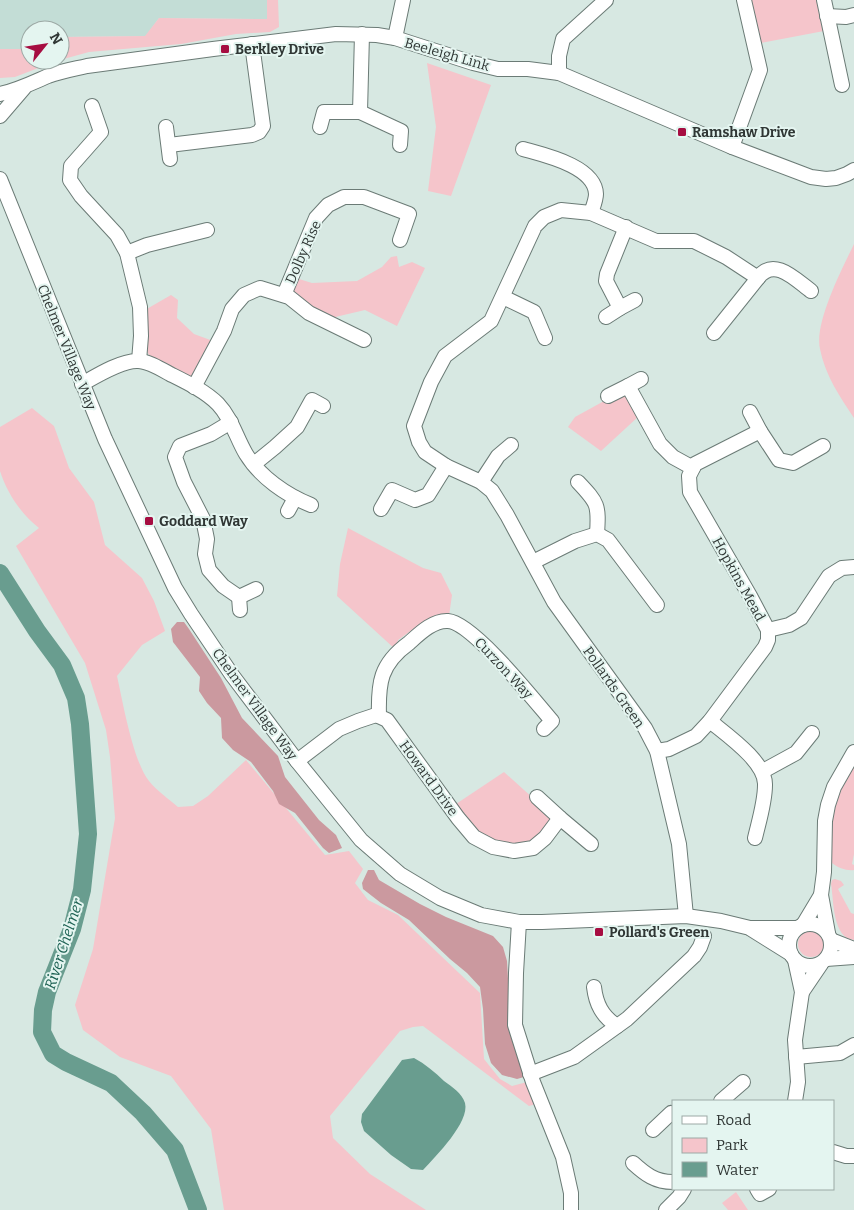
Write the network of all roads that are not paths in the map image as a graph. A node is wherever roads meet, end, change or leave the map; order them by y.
1 (403, 0) edge
2 (606, 0) edge
3 (744, 0) edge
4 (824, 0) edge
5 (854, 15) edge
6 (827, 16) junction
7 (362, 34) junction
8 (395, 38) junction
9 (252, 44) junction
10 (559, 73) junction
11 (842, 86) dead end
12 (24, 88) junction
13 (0, 94) edge
14 (92, 106) dead end
15 (360, 112) junction
16 (0, 116) edge
17 (166, 127) dead end
18 (320, 127) dead end
19 (169, 145) junction
20 (400, 145) dead end
21 (732, 146) junction
22 (523, 149) dead end
23 (170, 159) dead end
24 (854, 170) edge
25 (0, 179) edge
26 (592, 213) junction
27 (626, 227) junction
28 (207, 230) dead end
29 (400, 240) dead end
30 (127, 253) junction
31 (758, 278) junction
32 (811, 291) dead end
33 (284, 295) junction
34 (503, 297) junction
35 (635, 300) dead end
36 (620, 308) junction
37 (606, 317) dead end
38 (714, 333) dead end
39 (545, 338) dead end
40 (364, 340) dead end
41 (139, 361) junction
42 (641, 379) dead end
43 (82, 384) junction
44 (628, 386) junction
45 (194, 387) junction
46 (608, 396) dead end
47 (324, 406) dead end
48 (750, 412) dead end
49 (231, 422) junction
50 (760, 431) junction
51 (510, 445) dead end
52 (823, 446) dead end
53 (254, 464) junction
54 (446, 466) junction
55 (693, 468) junction
56 (481, 482) junction
57 (578, 482) dead end
58 (295, 498) junction
59 (311, 505) dead end
60 (381, 509) dead end
61 (288, 511) dead end
62 (597, 534) junction
63 (533, 562) junction
64 (854, 567) edge
65 (256, 589) dead end
66 (657, 605) dead end
67 (768, 630) junction
68 (379, 716) junction
69 (710, 721) junction
70 (544, 729) dead end
71 (812, 733) dead end
72 (657, 751) junction
73 (854, 752) edge
74 (297, 761) junction
75 (763, 771) junction
76 (537, 797) dead end
77 (560, 818) junction
78 (755, 838) dead end
79 (591, 844) dead end
80 (821, 895) junction
81 (686, 916) junction
82 (519, 922) junction
83 (800, 926) junction
84 (750, 928) junction
85 (704, 936) dead end
86 (830, 936) junction
87 (854, 949) edge
88 (793, 957) junction
89 (854, 957) edge
90 (824, 961) junction
91 (594, 987) dead end
92 (802, 992) junction
93 (617, 1026) junction
94 (854, 1045) edge
95 (796, 1057) junction
96 (530, 1074) junction
97 (743, 1082) dead end
98 (722, 1100) edge
99 (795, 1100) edge
100 (672, 1114) edge
101 (653, 1130) dead end
102 (834, 1152) edge
103 (854, 1156) edge
104 (633, 1163) dead end
105 (672, 1182) edge
106 (683, 1190) edge
107 (758, 1190) edge
108 (767, 1190) edge
109 (672, 1208) edge
110 (572, 1210) edge

1 - 8 street
2 - 10 street
3 - 21 street
4 - 6 street
5 - 6 street
6 - 11 street
7 - 8 street, Beeleigh Link
7 - 9 street, Beeleigh Link
7 - 15 street
8 - 10 street, Beeleigh Link
9 - 12 street, Beeleigh Link
9 - 19 street
10 - 21 street, Beeleigh Link
12 - 13 street, Beeleigh Link
12 - 16 street, Beeleigh Link
14 - 30 street
15 - 18 street
15 - 20 street
17 - 19 street
19 - 23 street
21 - 24 street, Beeleigh Link
22 - 26 street
25 - 43 street, Chelmer Village Way
26 - 27 street, Pollards Green
26 - 34 street, Pollards Green
27 - 31 street, Pollards Green
27 - 36 street
28 - 30 street
29 - 33 street, Dolby Rise
30 - 41 street
31 - 32 street
31 - 38 street
33 - 40 street
33 - 45 street
34 - 39 street
34 - 54 street, Pollards Green
35 - 36 street
36 - 37 street
41 - 43 street
41 - 45 street
42 - 44 street
43 - 74 street, Chelmer Village Way
44 - 46 street
44 - 55 street
45 - 49 street
47 - 53 street
48 - 50 street
49 - 53 street
49 - 65 street
50 - 52 street
50 - 55 street
51 - 56 street
53 - 58 street
54 - 56 street, Pollards Green
54 - 60 street
55 - 67 street, Hopkins Mead
56 - 63 street, Pollards Green
57 - 62 street
58 - 59 street
58 - 61 street
62 - 63 street
62 - 66 street
63 - 72 street, Pollards Green
64 - 67 street
67 - 69 street, Hopkins Mead
68 - 70 street, Curzon Way
68 - 74 street
68 - 77 street, Howard Drive
69 - 72 street, Hopkins Mead
69 - 75 street
71 - 75 street
72 - 81 street, Pollards Green
73 - 80 street
74 - 82 street, Chelmer Village Way
75 - 78 street
76 - 77 street
77 - 79 street
80 - 83 street
80 - 86 street
81 - 82 street, Chelmer Village Way
81 - 84 street, Chelmer Village Way
82 - 96 street
83 - 84 street, Chelmer Village Way
83 - 86 street, Chelmer Village Way
83 - 88 street
84 - 88 street, Chelmer Village Way
85 - 93 street
86 - 87 street, Chelmer Village Way
86 - 90 street
88 - 90 street, Chelmer Village Way
88 - 92 street
89 - 90 street, Chelmer Village Way
90 - 92 street
91 - 93 street
92 - 95 street
93 - 96 street
94 - 95 street
95 - 99 street
96 - 110 street
97 - 98 street
100 - 101 street
102 - 103 street
104 - 105 street
106 - 109 street
107 - 108 street

